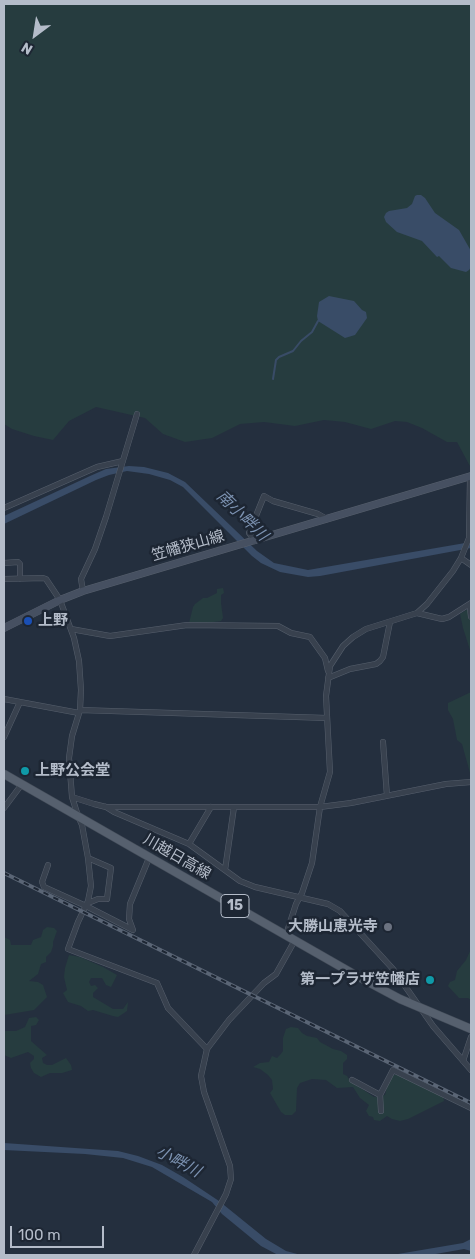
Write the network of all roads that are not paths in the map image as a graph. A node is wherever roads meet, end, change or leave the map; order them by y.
1 (136, 414) dead end
2 (122, 463) junction
3 (471, 476) edge
4 (4, 508) edge
5 (328, 519) junction
6 (254, 541) junction
7 (461, 558) junction
8 (4, 563) edge
9 (471, 565) edge
10 (20, 579) junction
11 (4, 580) edge
12 (83, 591) junction
13 (60, 600) junction
14 (471, 604) edge
15 (417, 613) junction
16 (471, 617) edge
17 (390, 622) junction
18 (4, 628) edge
19 (71, 629) junction
20 (328, 675) junction
21 (4, 699) edge
22 (20, 702) junction
23 (80, 711) junction
24 (327, 718) junction
25 (4, 737) edge
26 (383, 742) dead end
27 (4, 774) edge
28 (471, 782) edge
29 (22, 784) junction
30 (387, 796) junction
31 (72, 797) junction
32 (106, 807) junction
33 (211, 807) junction
34 (234, 807) junction
35 (320, 807) junction
36 (4, 808) edge
37 (78, 816) junction
38 (189, 844) junction
39 (88, 858) junction
40 (149, 858) junction
41 (48, 865) dead end
42 (225, 870) junction
43 (299, 897) junction
44 (87, 905) junction
45 (286, 935) junction
46 (294, 940) junction
47 (420, 1007) junction
48 (471, 1029) edge
49 (471, 1037) edge
50 (207, 1049) junction
51 (463, 1060) junction
52 (471, 1070) edge
53 (352, 1080) dead end
54 (380, 1095) junction
55 (471, 1108) edge
56 (381, 1111) dead end
57 (194, 1255) edge

1 - 2 street
2 - 4 street
2 - 12 street
3 - 5 main road, 笠幡狭山線
3 - 7 street
5 - 6 main road, 笠幡狭山線
5 - 6 street
6 - 12 main road, 笠幡狭山線
7 - 9 street
7 - 15 street
8 - 10 street
10 - 11 street
10 - 13 street
12 - 13 main road, 笠幡狭山線
13 - 18 main road, 笠幡狭山線
13 - 19 street
14 - 15 street
14 - 16 street
15 - 17 street
17 - 20 street
17 - 20 street
19 - 20 street
19 - 23 street
20 - 24 street
21 - 22 street
22 - 23 street
22 - 25 street
23 - 24 street
23 - 31 street
24 - 35 street
26 - 30 street
27 - 29 main road, 川越日高線 / 15
28 - 30 street
29 - 36 street
29 - 37 main road, 川越日高線 / 15
30 - 35 street
31 - 32 street
31 - 37 street
32 - 33 street
32 - 38 street
33 - 34 street
33 - 38 street
34 - 35 street
34 - 42 street
35 - 43 street
37 - 39 street
37 - 40 main road, 川越日高線 / 15
38 - 42 street
39 - 44 street
39 - 44 street
40 - 44 street
40 - 45 main road, 川越日高線 / 15
41 - 44 street
42 - 43 street
43 - 45 street
43 - 47 street
44 - 50 street
45 - 46 main road, 川越日高線 / 15
46 - 47 main road, 川越日高線 / 15
46 - 50 street
47 - 48 main road, 川越日高線 / 15
47 - 51 street
49 - 51 street
50 - 57 street
51 - 52 street
53 - 54 street
54 - 55 street
54 - 56 street

